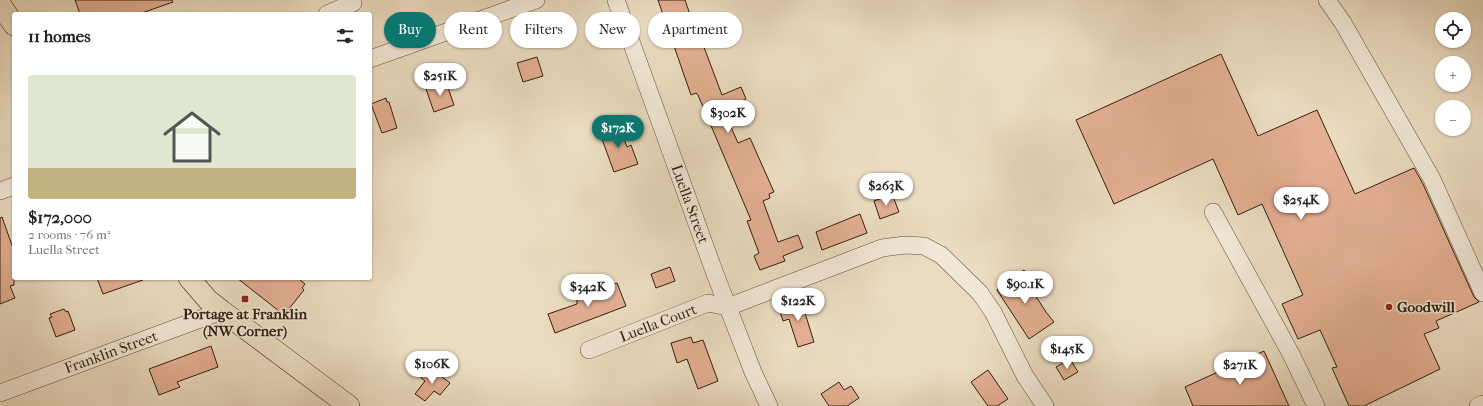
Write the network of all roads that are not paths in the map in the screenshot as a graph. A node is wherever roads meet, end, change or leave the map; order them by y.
1 (353, 0) edge
2 (536, 0) edge
3 (616, 0) edge
4 (1327, 0) edge
5 (0, 4) edge
6 (332, 12) edge
7 (12, 22) edge
8 (372, 58) edge
9 (12, 187) edge
10 (0, 191) edge
11 (1213, 212) dead end
12 (191, 280) edge
13 (1483, 293) edge
14 (728, 307) junction
15 (222, 311) junction
16 (589, 350) dead end
17 (0, 393) edge
18 (1483, 404) edge
19 (349, 406) edge
20 (769, 406) edge
21 (1045, 406) edge
22 (1316, 406) edge
23 (1478, 406) edge

1 - 6 street
2 - 8 street
3 - 14 street, Luella Street
4 - 13 street
5 - 7 main road
9 - 10 street
11 - 22 street
12 - 15 main road
14 - 16 street, Luella Court
14 - 20 street, Luella Street
14 - 21 street
15 - 17 street, Franklin Street
15 - 19 main road
18 - 23 street

